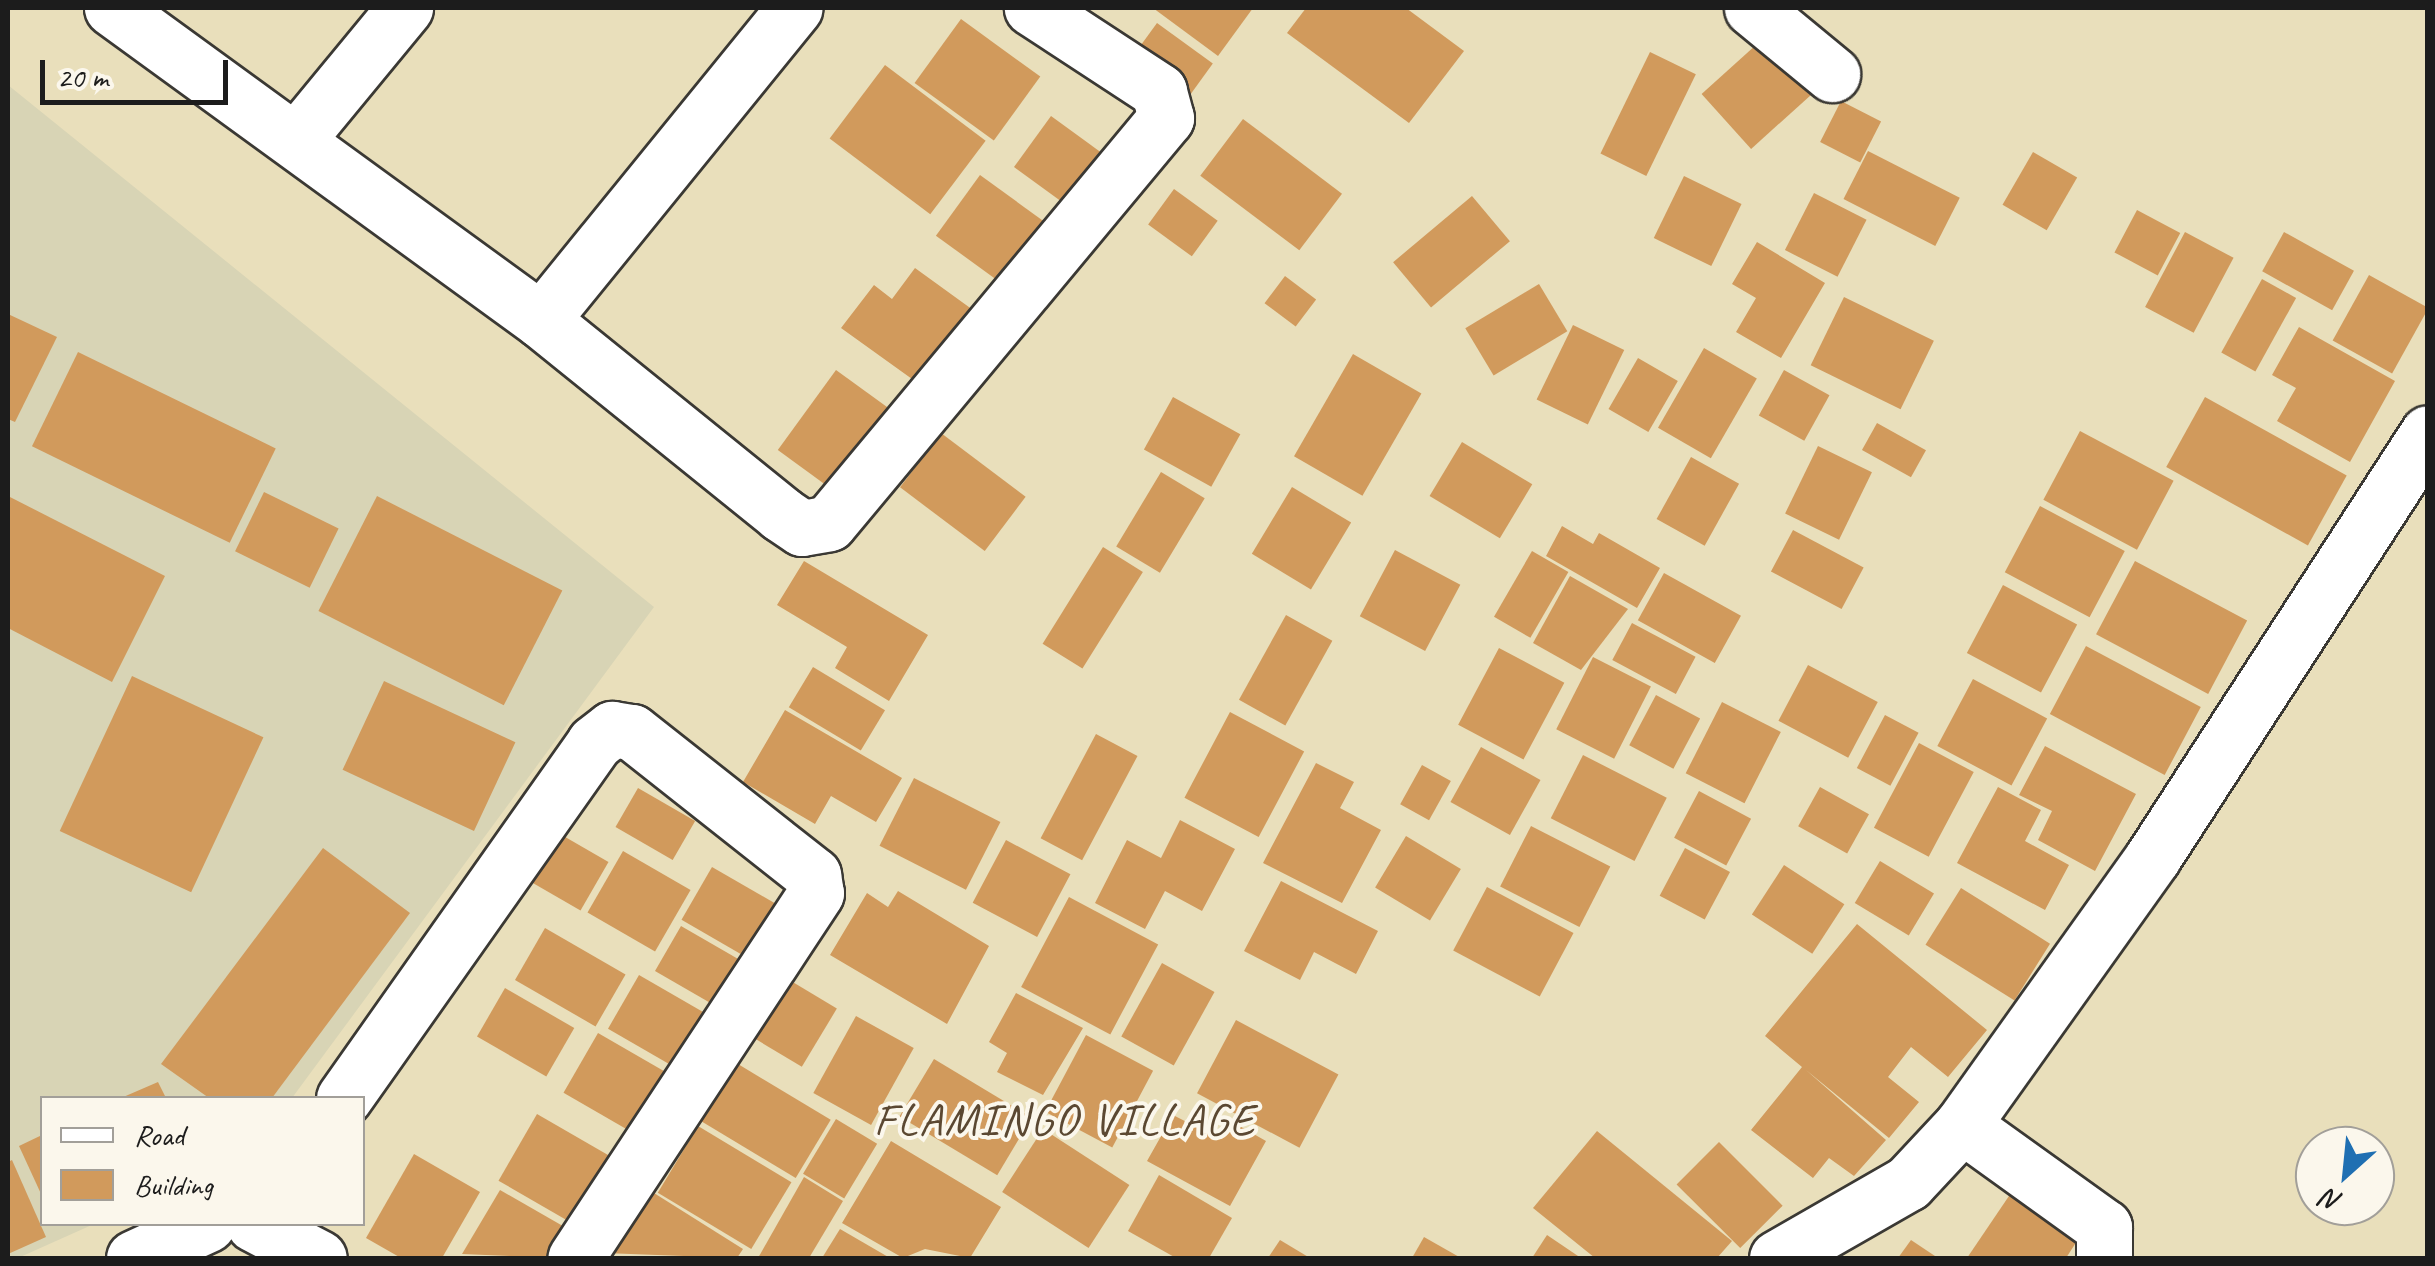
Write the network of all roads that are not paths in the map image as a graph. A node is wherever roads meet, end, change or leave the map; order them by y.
1 (112, 8) edge
2 (405, 8) edge
3 (795, 8) edge
4 (1032, 8) edge
5 (1752, 8) edge
6 (1832, 74) dead end
7 (298, 139) junction
8 (541, 320) junction
9 (2428, 433) edge
10 (345, 1096) edge
11 (1962, 1125) junction
12 (204, 1226) edge
13 (258, 1226) edge
14 (134, 1258) edge
15 (319, 1258) edge
16 (575, 1258) edge
17 (1777, 1258) edge
18 (2104, 1258) edge

1 - 7 street
2 - 7 street
3 - 8 street
4 - 8 street
5 - 6 street
7 - 8 street
9 - 11 street
10 - 16 street
11 - 17 street
11 - 18 street
12 - 14 street
13 - 15 street

